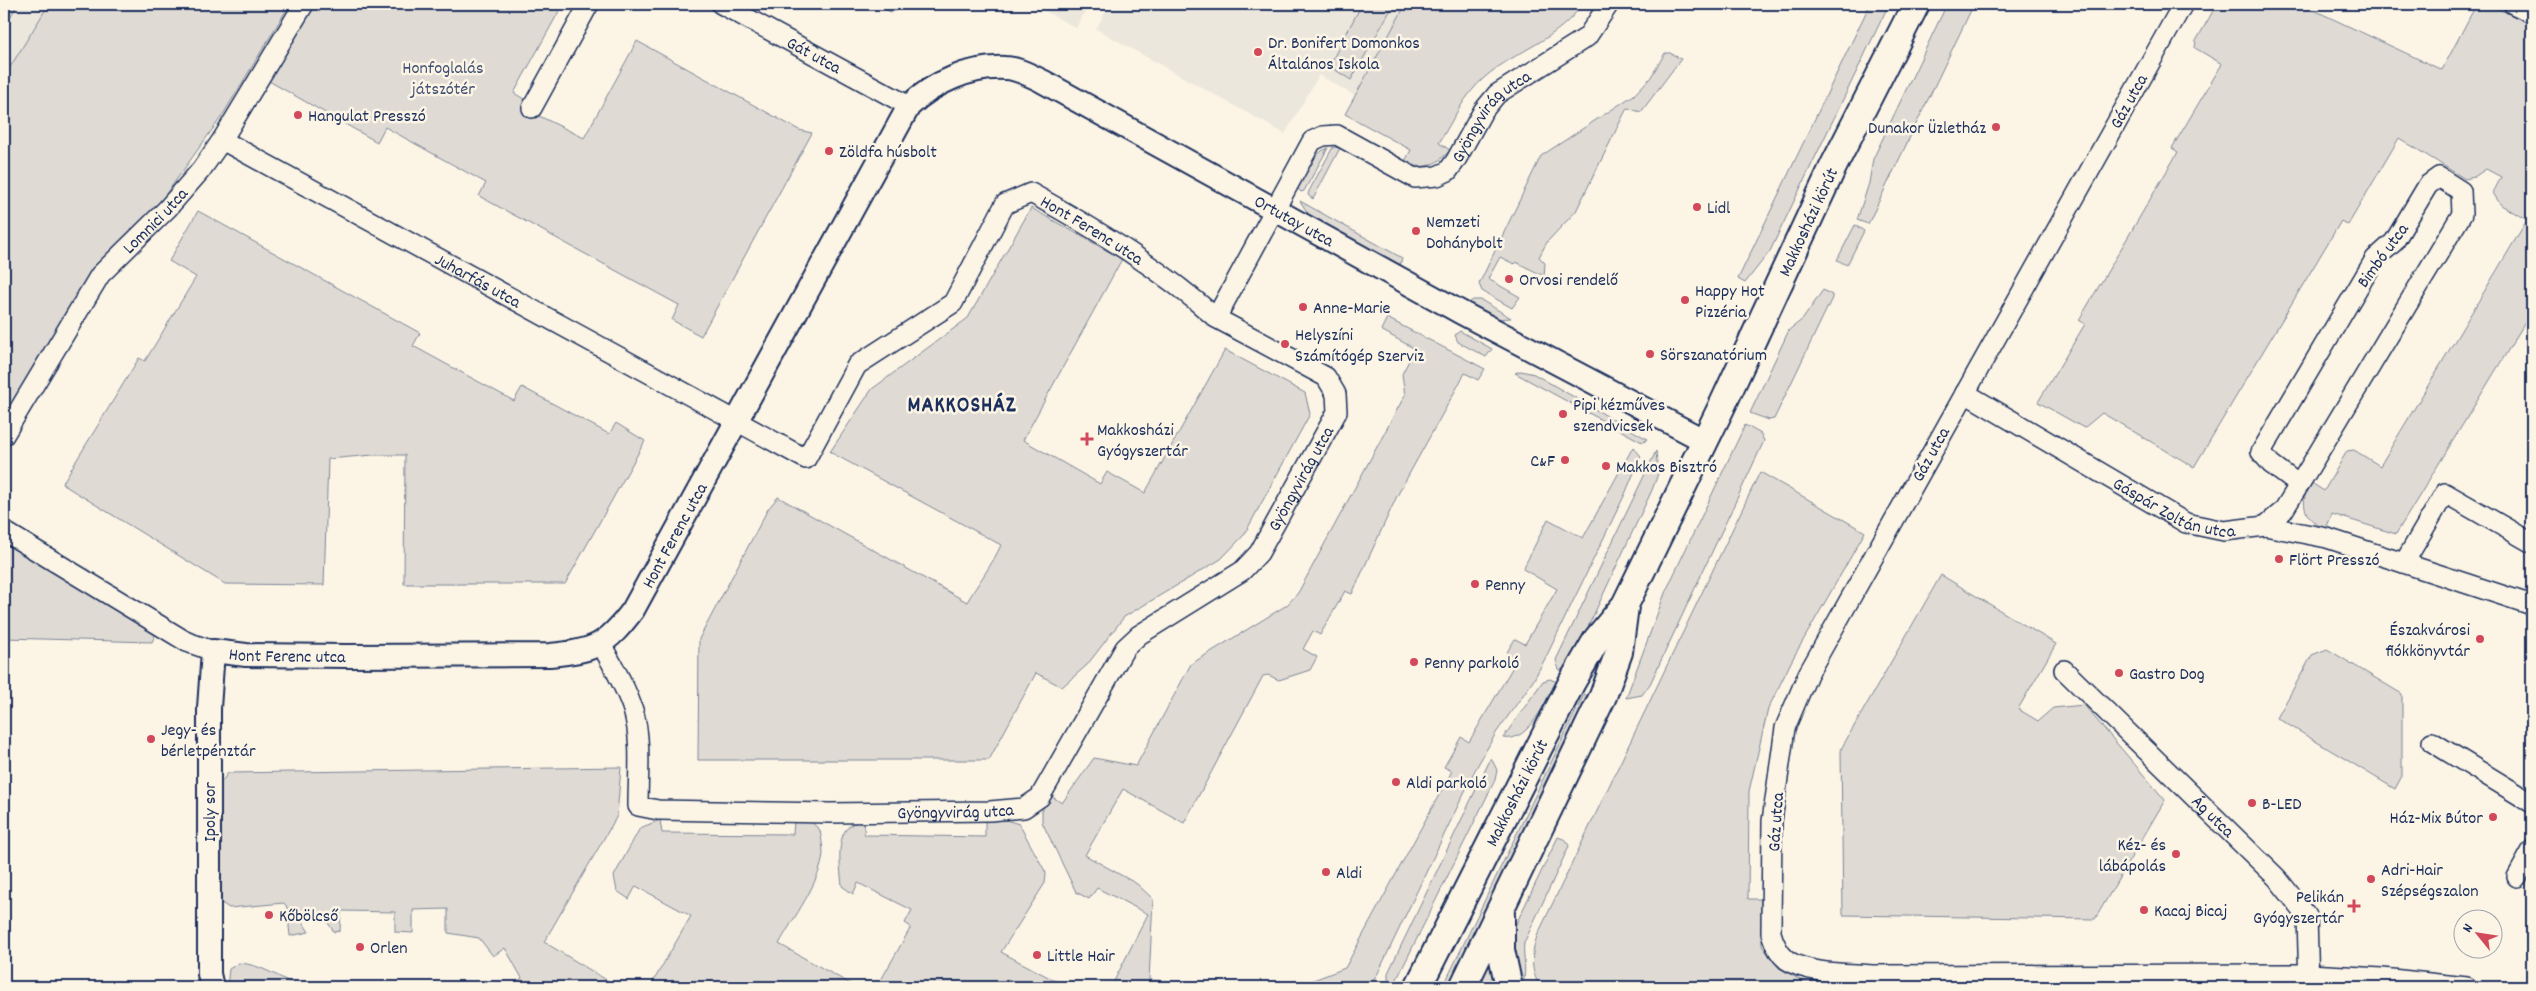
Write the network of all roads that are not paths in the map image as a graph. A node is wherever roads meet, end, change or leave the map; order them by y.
1 (304, 4) edge
2 (589, 4) edge
3 (721, 4) edge
4 (1609, 4) edge
5 (1916, 4) edge
6 (2182, 4) edge
7 (2513, 4) edge
8 (2532, 13) edge
9 (908, 106) junction
10 (532, 108) dead end
11 (893, 133) joint
12 (222, 140) junction
13 (1275, 209) junction
14 (1216, 318) junction
15 (1964, 393) junction
16 (736, 420) junction
17 (4, 435) edge
18 (1705, 441) junction
19 (2299, 485) junction
20 (2265, 526) junction
21 (4, 531) edge
22 (2532, 543) edge
23 (2404, 563) junction
24 (1625, 605) junction
25 (2532, 605) edge
26 (601, 644) junction
27 (213, 650) junction
28 (2064, 670) dead end
29 (2432, 742) dead end
30 (2532, 803) edge
31 (2532, 850) edge
32 (2517, 877) dead end
33 (1503, 904) junction
34 (2309, 980) edge
35 (208, 983) edge
36 (1418, 987) edge
37 (1463, 987) edge
38 (1510, 987) edge
39 (2467, 987) edge

1 - 12 street, Lomnici utca
2 - 10 street
3 - 9 street, Gát utca
4 - 13 street, Gyöngyvirág utca
5 - 18 main road, Makkosházi körút
6 - 15 street, Gáz utca
7 - 8 street
9 - 11 street, Ortutay utca
9 - 13 street, Ortutay utca
11 - 16 street, Hont Ferenc utca
12 - 16 street, Juharfás utca
12 - 17 street, Lomnici utca
13 - 14 street, Gyöngyvirág utca
13 - 18 street, Ortutay utca
14 - 16 street, Hont Ferenc utca
14 - 26 street, Gyöngyvirág utca
15 - 20 street, Gáspár Zoltán utca
15 - 34 street, Gáz utca
16 - 26 street, Hont Ferenc utca
18 - 24 main road, Makkosházi körút
19 - 19 street, Bimbó utca
19 - 20 street, Bimbó utca
20 - 23 street, Gáspár Zoltán utca
21 - 27 street, Hont Ferenc utca
22 - 23 street
23 - 25 street, Gáspár Zoltán utca
24 - 33 main road, Makkosházi körút
24 - 36 main road, Makkosházi körút
26 - 27 street, Hont Ferenc utca
27 - 35 street, Ipoly sor
28 - 34 street, Ág utca
29 - 30 street
31 - 32 street
33 - 37 main road, Makkosházi körút
33 - 38 main road
34 - 39 street

